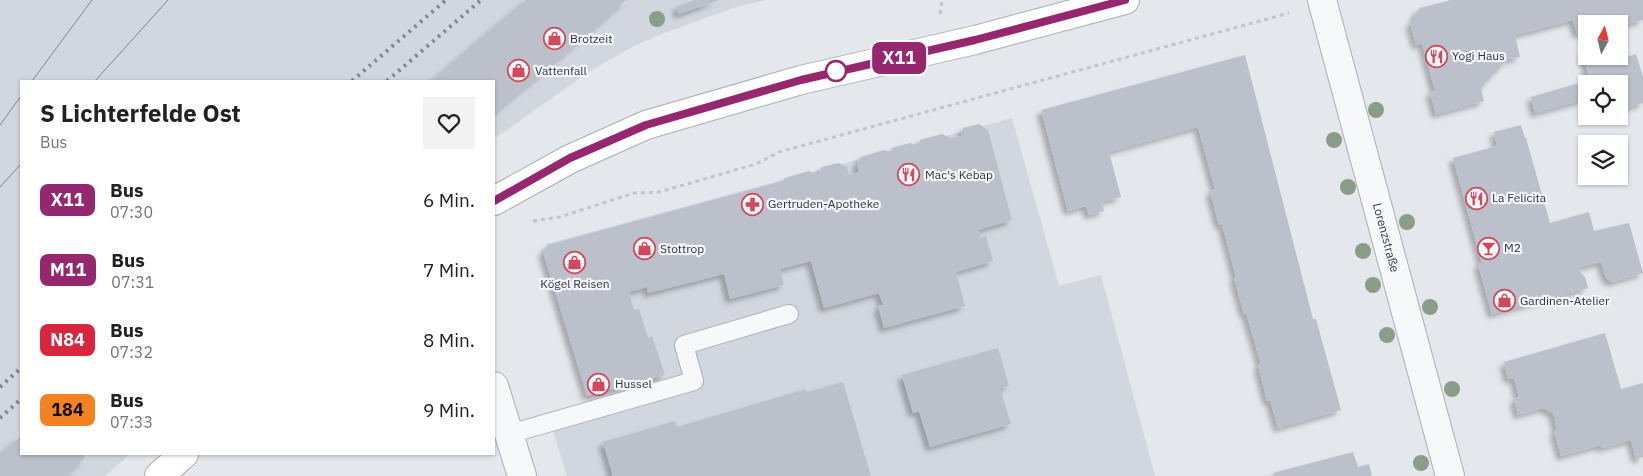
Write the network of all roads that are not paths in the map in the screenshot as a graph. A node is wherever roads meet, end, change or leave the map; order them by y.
1 (1125, 0) edge
2 (1322, 2) edge
3 (495, 200) edge
4 (789, 314) dead end
5 (495, 389) edge
6 (509, 434) junction
7 (183, 455) edge
8 (158, 476) edge
9 (522, 476) edge
10 (1450, 476) edge

1 - 3 main road
2 - 10 street, Lorenzstraße
4 - 6 lane
5 - 6 street
6 - 9 street
7 - 8 main road

